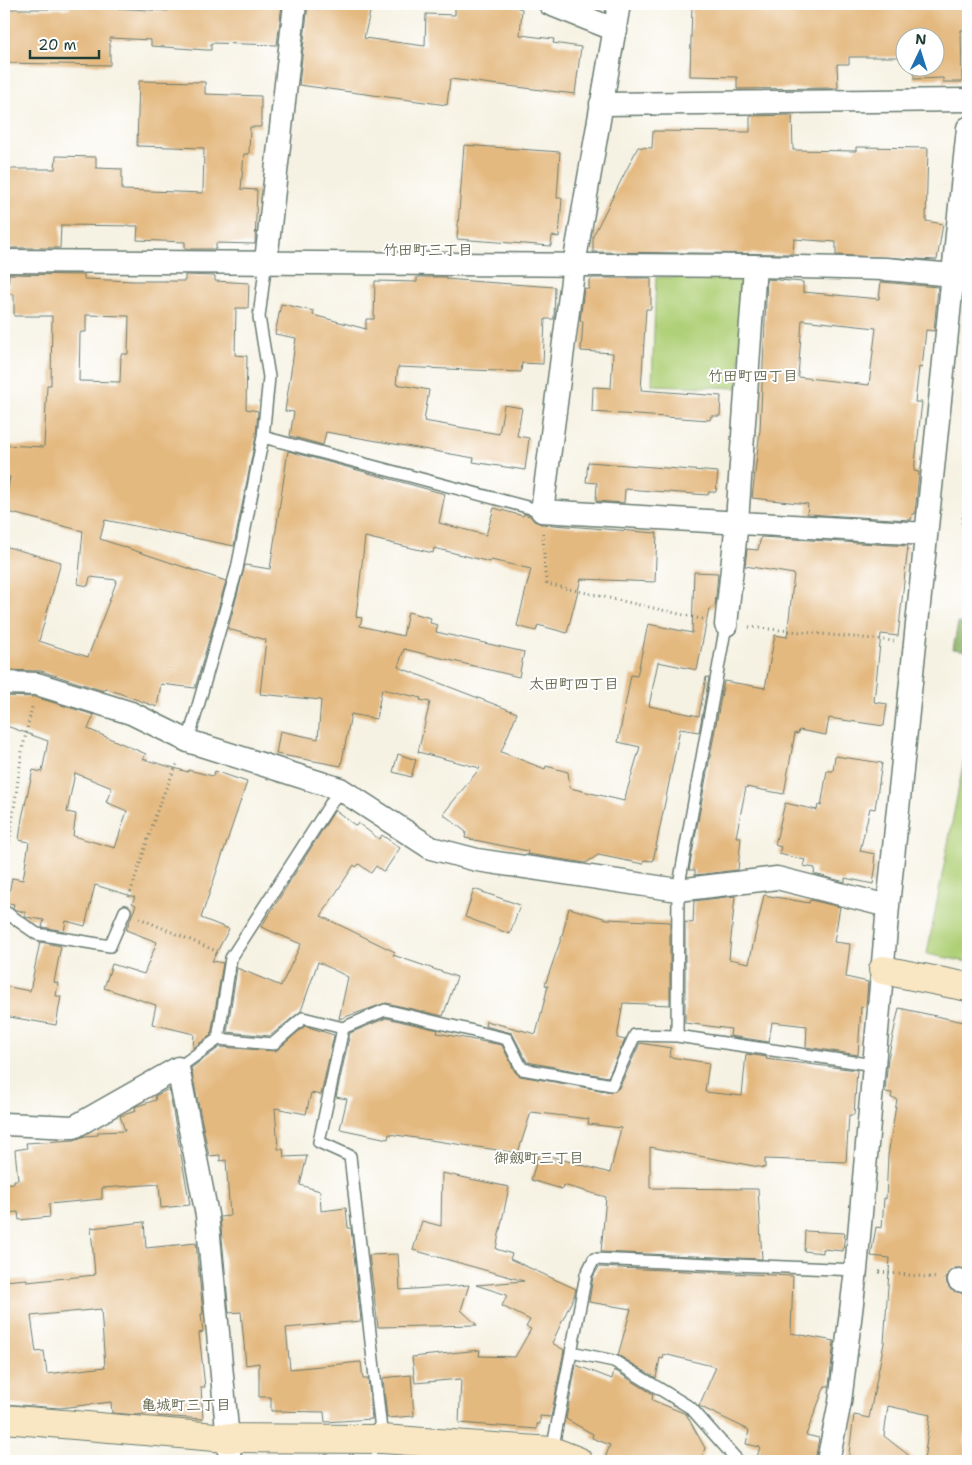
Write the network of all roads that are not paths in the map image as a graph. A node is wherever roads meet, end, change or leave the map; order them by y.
1 (295, 4) edge
2 (550, 4) edge
3 (619, 4) edge
4 (616, 30) junction
5 (968, 100) edge
6 (601, 104) junction
7 (968, 128) edge
8 (4, 261) edge
9 (266, 261) junction
10 (574, 265) junction
11 (755, 266) junction
12 (959, 271) edge
13 (264, 438) junction
14 (542, 511) junction
15 (737, 521) junction
16 (926, 534) junction
17 (726, 625) joint
18 (4, 683) edge
19 (188, 741) junction
20 (340, 789) junction
21 (678, 890) junction
22 (888, 906) junction
23 (4, 911) edge
24 (125, 911) road end
25 (882, 970) junction
26 (968, 987) edge
27 (343, 1028) junction
28 (678, 1036) junction
29 (218, 1039) junction
30 (874, 1065) junction
31 (178, 1068) junction
32 (4, 1124) edge
33 (856, 1270) junction
34 (571, 1352) junction
35 (4, 1419) edge
36 (382, 1439) junction
37 (228, 1450) edge
38 (552, 1451) junction
39 (578, 1461) edge
40 (738, 1461) edge
41 (828, 1461) edge

1 - 9 street
2 - 4 street
3 - 4 street
4 - 6 street
5 - 6 street
6 - 10 street
7 - 12 street
8 - 9 street
9 - 10 street
9 - 13 lane
10 - 11 street
10 - 14 street
11 - 12 street
11 - 15 street
12 - 16 street
13 - 14 lane
13 - 19 lane
14 - 15 street
15 - 16 street
15 - 17 street
16 - 22 street
17 - 21 lane
18 - 19 street
19 - 20 street
20 - 21 street
20 - 29 lane
21 - 22 street
21 - 28 lane
22 - 25 street
23 - 24 lane
25 - 26 street
25 - 30 street
27 - 28 lane
27 - 29 lane
27 - 36 lane
28 - 30 lane
29 - 31 lane
30 - 33 street
31 - 32 street
31 - 37 street
33 - 34 lane
33 - 41 street
34 - 38 lane
34 - 40 lane
35 - 37 street
36 - 37 street
36 - 38 street
38 - 39 street

